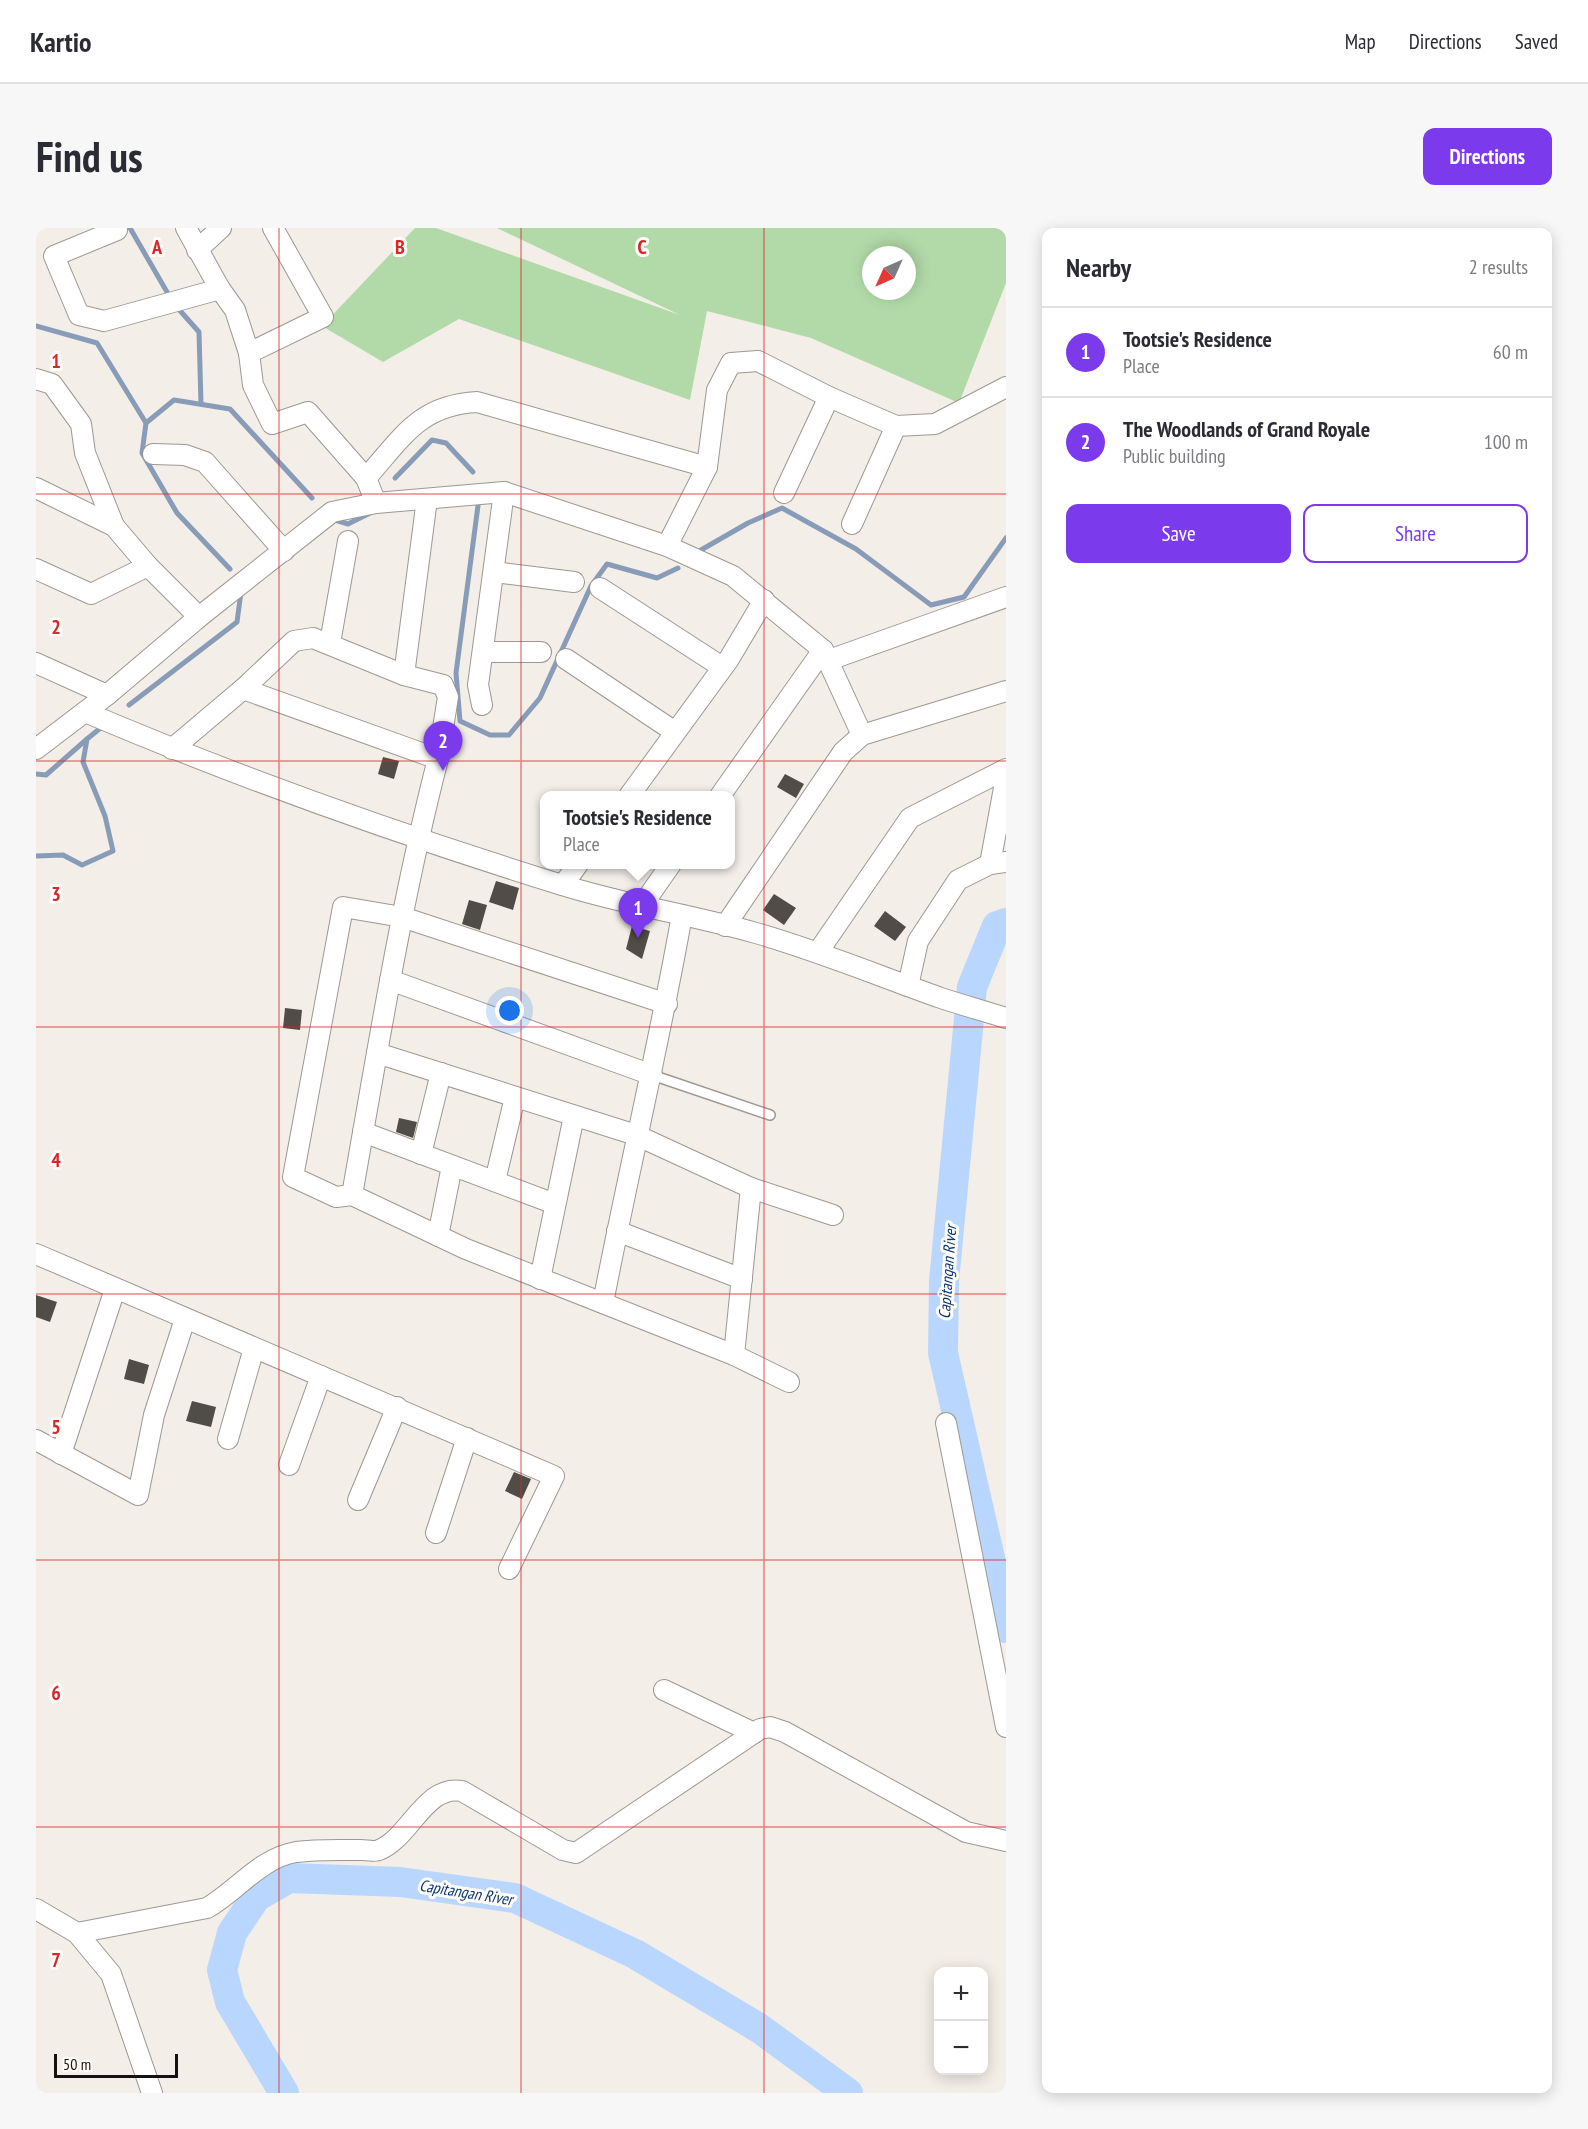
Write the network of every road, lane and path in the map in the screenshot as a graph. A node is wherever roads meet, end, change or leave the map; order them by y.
1 (186, 228) edge
2 (221, 228) edge
3 (273, 228) edge
4 (117, 230) dead end
5 (197, 250) junction
6 (220, 289) junction
7 (249, 353) junction
8 (36, 379) edge
9 (1006, 387) edge
10 (829, 397) junction
11 (896, 426) junction
12 (153, 454) dead end
13 (706, 467) junction
14 (366, 478) junction
15 (36, 488) edge
16 (504, 492) junction
17 (784, 493) dead end
18 (427, 499) junction
19 (376, 503) junction
20 (852, 524) dead end
21 (114, 526) junction
22 (348, 541) dead end
23 (667, 546) junction
24 (284, 551) junction
25 (148, 566) junction
26 (36, 569) edge
27 (494, 572) junction
28 (573, 582) dead end
29 (600, 588) dead end
30 (1006, 597) edge
31 (764, 600) junction
32 (199, 616) junction
33 (330, 643) junction
34 (483, 652) junction
35 (541, 652) dead end
36 (825, 655) junction
37 (566, 659) dead end
38 (36, 663) edge
39 (722, 668) junction
40 (404, 675) junction
41 (243, 689) junction
42 (1006, 691) edge
43 (107, 695) junction
44 (482, 705) dead end
45 (85, 712) junction
46 (675, 732) junction
47 (862, 735) junction
48 (36, 749) edge
49 (172, 749) junction
50 (438, 759) junction
51 (1006, 769) edge
52 (1006, 777) edge
53 (632, 791) edge
54 (723, 791) edge
55 (418, 837) junction
56 (998, 863) edge
57 (574, 869) edge
58 (668, 869) edge
59 (563, 885) junction
60 (641, 907) junction
61 (682, 915) junction
62 (402, 917) junction
63 (725, 926) junction
64 (818, 952) junction
65 (390, 980) junction
66 (908, 986) junction
67 (667, 1004) junction
68 (1006, 1018) edge
69 (377, 1053) junction
70 (441, 1073) junction
71 (652, 1075) junction
72 (515, 1097) junction
73 (770, 1115) dead end
74 (574, 1116) junction
75 (363, 1132) junction
76 (636, 1135) junction
77 (421, 1154) junction
78 (452, 1166) junction
79 (495, 1181) junction
80 (751, 1188) junction
81 (352, 1195) junction
82 (555, 1204) junction
83 (833, 1215) dead end
84 (617, 1231) junction
85 (438, 1236) junction
86 (38, 1261) edge
87 (540, 1279) junction
88 (742, 1279) junction
89 (115, 1289) junction
90 (603, 1303) junction
91 (185, 1318) junction
92 (254, 1348) junction
93 (734, 1355) junction
94 (321, 1376) junction
95 (789, 1382) dead end
96 (397, 1407) junction
97 (946, 1423) dead end
98 (228, 1438) dead end
99 (467, 1438) junction
100 (36, 1440) edge
101 (61, 1454) junction
102 (289, 1465) dead end
103 (358, 1500) dead end
104 (436, 1533) dead end
105 (509, 1569) dead end
106 (664, 1690) dead end
107 (1006, 1727) edge
108 (754, 1733) junction
109 (1006, 1841) edge
110 (36, 1909) edge
111 (77, 1933) junction
112 (152, 2093) edge

1 - 5 street
2 - 5 street
3 - 7 street
4 - 6 street
5 - 6 street
6 - 7 street
7 - 14 street
8 - 21 street
9 - 11 street
10 - 11 street
10 - 13 street
10 - 17 street
11 - 20 street
12 - 24 street
13 - 14 street
13 - 23 street
14 - 19 street
15 - 21 street
16 - 18 street
16 - 23 street
16 - 27 street
18 - 19 street
18 - 40 street
19 - 24 street
21 - 25 street
22 - 33 street
23 - 31 street
24 - 32 street
25 - 26 street
25 - 32 street
27 - 28 street
27 - 34 street
29 - 39 street
30 - 36 street
31 - 36 street
31 - 39 street
32 - 43 street
33 - 40 street
33 - 41 street
34 - 35 street
34 - 44 street
36 - 47 street
36 - 54 street
37 - 46 street
38 - 43 street
39 - 46 street
40 - 50 street
41 - 49 street
41 - 50 street
42 - 47 street
43 - 45 street
45 - 48 street
45 - 49 street
46 - 53 street
47 - 63 street
49 - 55 street
50 - 55 street
51 - 64 street
52 - 56 street
55 - 59 street
55 - 62 street
56 - 66 street
57 - 59 street
58 - 60 street
59 - 60 street
60 - 61 street
61 - 63 street
61 - 67 street
62 - 65 street
62 - 67 street
62 - 81 street
63 - 64 street
64 - 66 street
65 - 69 street
65 - 71 street
66 - 68 street
67 - 71 street
69 - 70 street
69 - 75 street
70 - 72 street
70 - 77 street
71 - 73 lane
71 - 76 street
72 - 74 street
72 - 79 street
74 - 76 street
74 - 82 street
75 - 77 street
75 - 81 street
76 - 80 street
76 - 84 street
77 - 78 street
78 - 79 street
78 - 85 street
79 - 82 street
80 - 83 street
80 - 88 street
81 - 85 street
82 - 87 street
84 - 88 street
84 - 90 street
85 - 87 street
86 - 89 street
87 - 90 street
88 - 93 street
89 - 91 street
89 - 101 street
90 - 93 street
91 - 92 street
91 - 101 street
92 - 94 street
92 - 98 street
93 - 95 street
94 - 96 street
94 - 102 street
96 - 99 street
96 - 103 street
97 - 107 street
99 - 104 street
99 - 105 street
100 - 101 street
106 - 108 street
108 - 109 street
108 - 111 street
110 - 111 street
111 - 112 street

